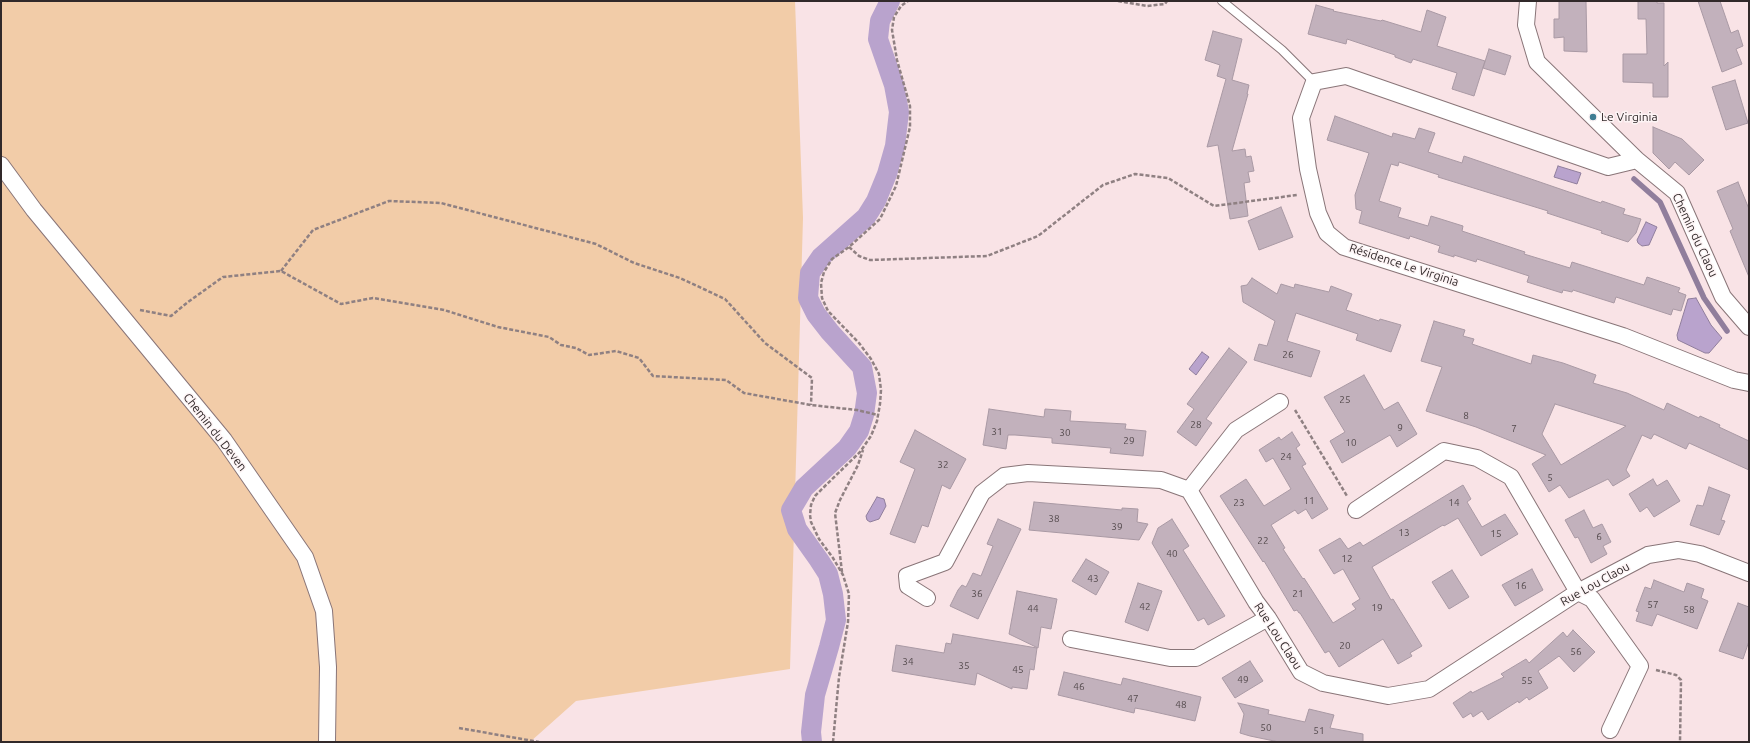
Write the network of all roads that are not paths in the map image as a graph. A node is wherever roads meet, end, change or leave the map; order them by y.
1 (1222, 1) edge
2 (1528, 1) edge
3 (1314, 82) junction
4 (1637, 160) junction
5 (1, 165) edge
6 (1749, 327) edge
7 (1749, 383) edge
8 (1280, 402) road end
9 (1189, 490) junction
10 (1356, 510) road end
11 (1749, 573) edge
12 (1578, 592) junction
13 (927, 598) dead end
14 (1268, 618) junction
15 (1071, 639) dead end
16 (1610, 730) dead end
17 (327, 742) edge

1 - 3 lane
2 - 4 street, Chemin du Claou
3 - 4 street
3 - 7 street, Résidence Le Virginia
4 - 6 street, Chemin du Claou
5 - 17 street, Chemin du Deven
8 - 9 street
9 - 13 street
9 - 14 street, Rue Lou Claou
10 - 12 street
11 - 12 street, Rue Lou Claou
12 - 14 street, Rue Lou Claou
12 - 16 street
14 - 15 street

